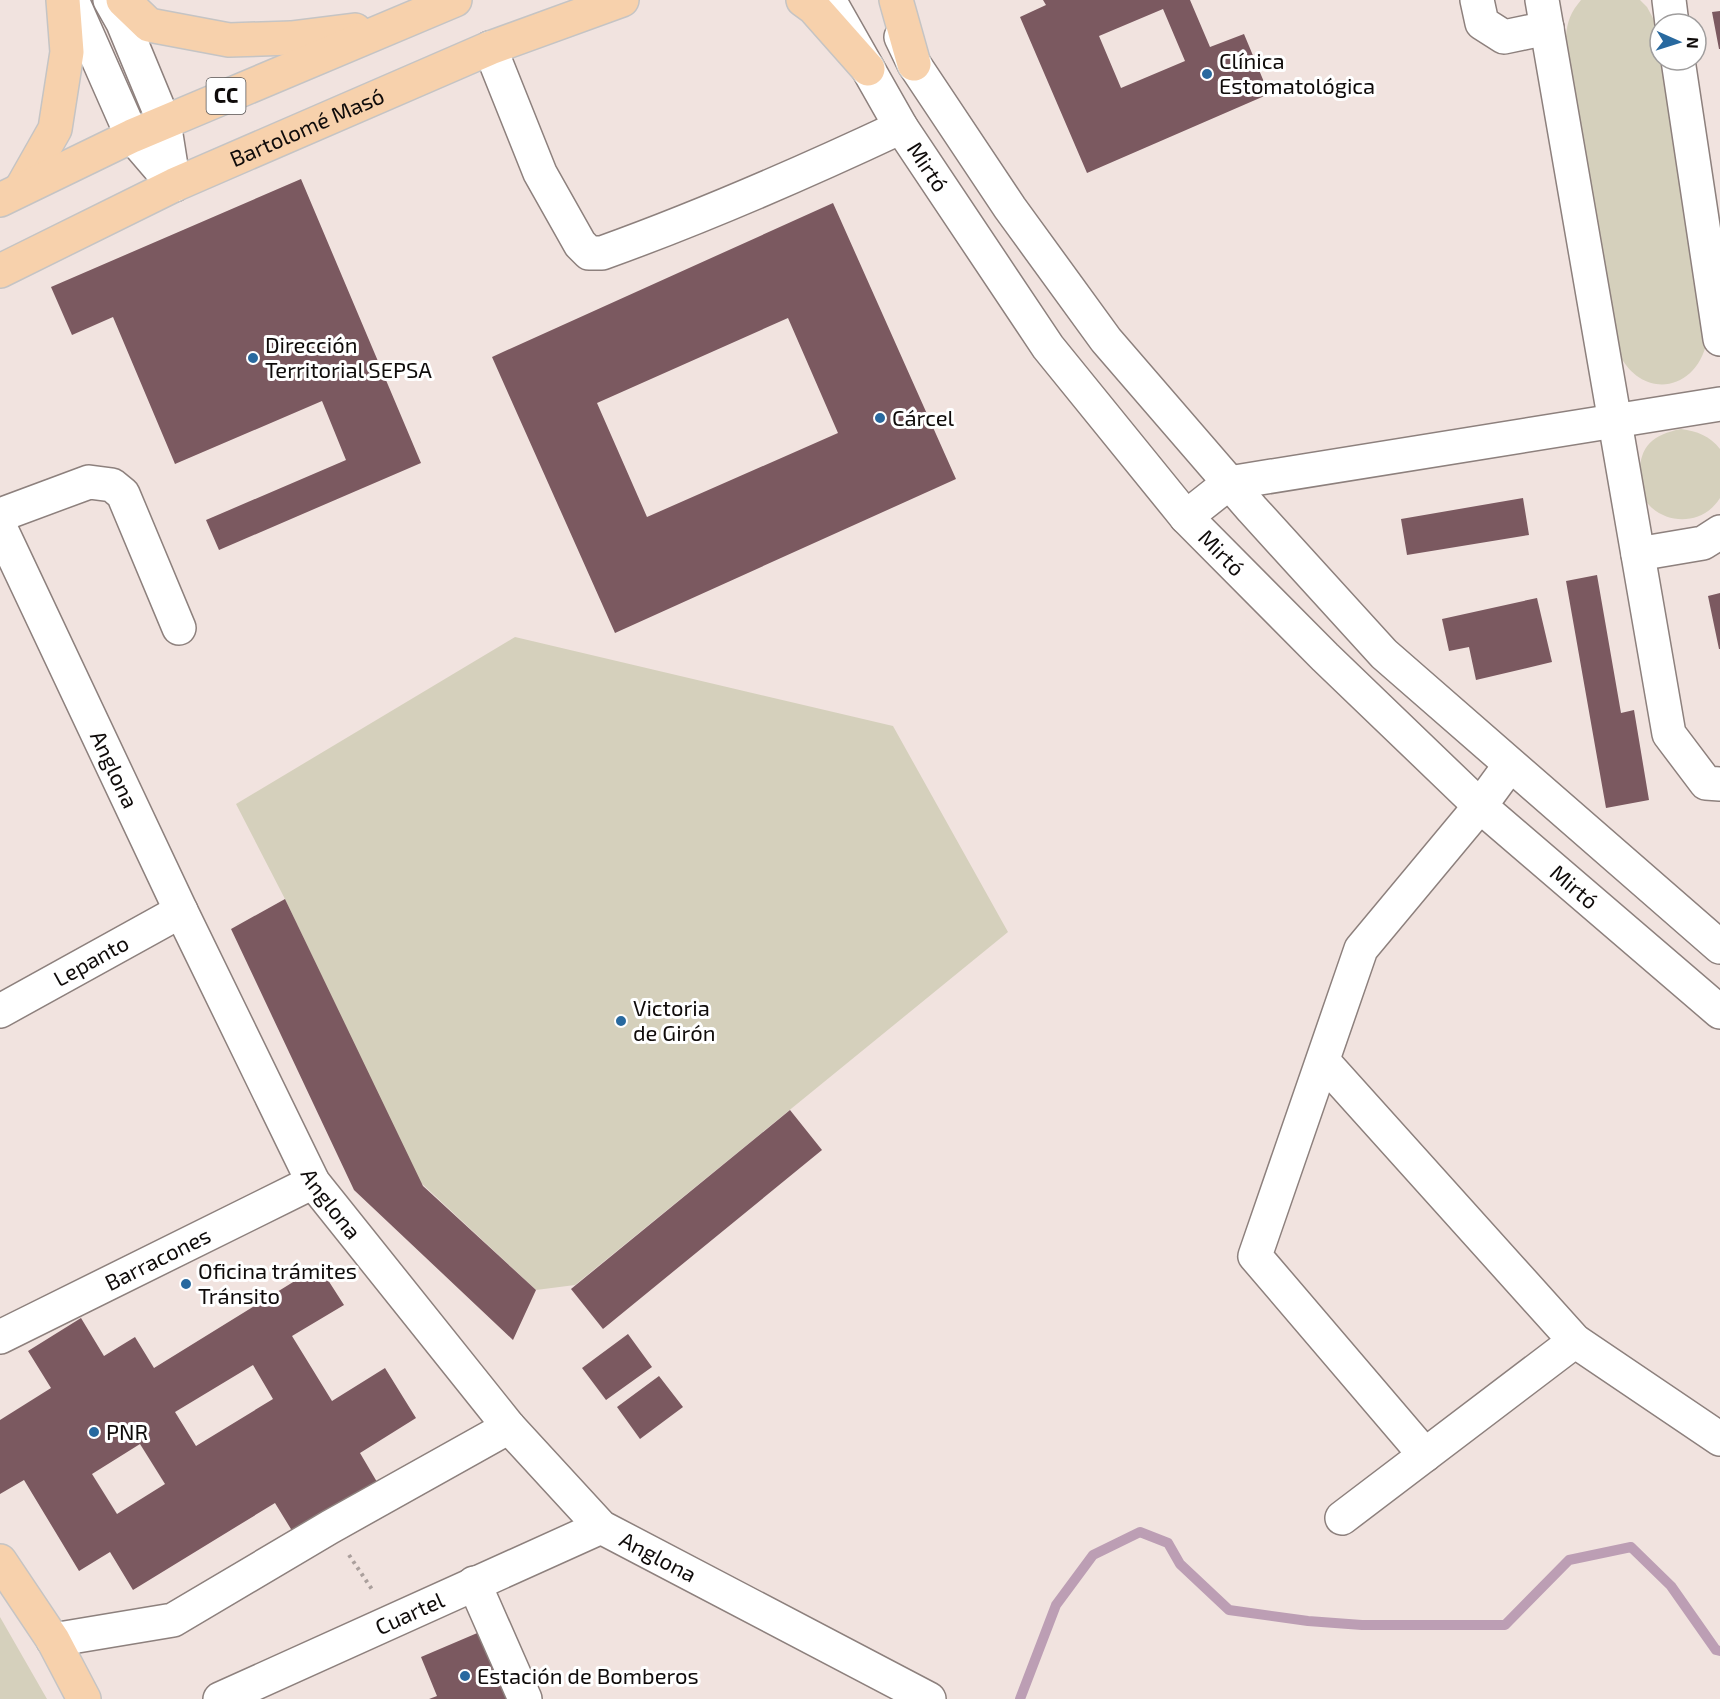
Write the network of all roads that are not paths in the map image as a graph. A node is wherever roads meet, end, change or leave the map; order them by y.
1 (63, 0) edge
2 (72, 0) edge
3 (110, 0) edge
4 (123, 0) edge
5 (455, 0) edge
6 (622, 0) edge
7 (803, 0) edge
8 (829, 0) edge
9 (882, 0) edge
10 (896, 0) edge
11 (1477, 0) edge
12 (1544, 14) edge
13 (396, 25) junction
14 (490, 48) junction
15 (914, 64) junction
16 (868, 69) junction
17 (1680, 72) edge
18 (164, 122) junction
19 (901, 127) junction
20 (132, 136) junction
21 (174, 185) junction
22 (10, 194) edge
23 (0, 271) edge
24 (1720, 339) edge
25 (1720, 404) edge
26 (1614, 421) junction
27 (1229, 483) junction
28 (0, 515) edge
29 (1186, 517) junction
30 (0, 527) edge
31 (1720, 532) edge
32 (1638, 554) junction
33 (179, 628) dead end
34 (1510, 765) junction
35 (1720, 784) edge
36 (1480, 806) junction
37 (181, 911) junction
38 (1720, 947) edge
39 (0, 1011) edge
40 (1720, 1012) edge
41 (1323, 1061) junction
42 (313, 1182) junction
43 (0, 1337) edge
44 (1575, 1341) junction
45 (509, 1427) junction
46 (1720, 1439) edge
47 (1425, 1455) junction
48 (1342, 1518) dead end
49 (601, 1527) junction
50 (0, 1561) edge
51 (474, 1584) junction
52 (53, 1640) junction
53 (84, 1699) edge
54 (219, 1699) edge
55 (525, 1699) edge
56 (929, 1699) edge

1 - 22 main road
2 - 20 street
3 - 18 street
4 - 13 main road
5 - 13 main road, CC
6 - 14 main road, Bartolomé Masó
7 - 16 main road
8 - 16 street, Mirtó
9 - 15 street, Mirtó
10 - 15 main road
11 - 12 street
12 - 26 street
13 - 18 main road, CC
14 - 19 street
14 - 21 main road, Bartolomé Masó
15 - 27 street, Mirtó
16 - 19 street, Mirtó
17 - 24 street
18 - 20 main road, CC
18 - 21 street
19 - 29 street, Mirtó
20 - 21 street
20 - 22 main road, CC
21 - 23 main road, Bartolomé Masó
25 - 26 street
26 - 27 street
26 - 32 street
27 - 29 street
27 - 34 street, Mirtó
28 - 33 street
29 - 36 street, Mirtó
30 - 37 street, Anglona
31 - 32 street
32 - 35 street
34 - 36 street
34 - 38 street, Mirtó
36 - 40 street, Mirtó
36 - 41 street
37 - 39 street, Lepanto
37 - 42 street, Anglona
41 - 44 street
41 - 47 street
42 - 43 street, Barracones
42 - 45 street, Anglona
44 - 46 street
44 - 47 street
45 - 49 street, Anglona
45 - 52 street
47 - 48 street
49 - 51 street, Cuartel
49 - 56 street, Anglona
50 - 52 main road
51 - 54 street, Cuartel
51 - 55 street
52 - 53 main road

